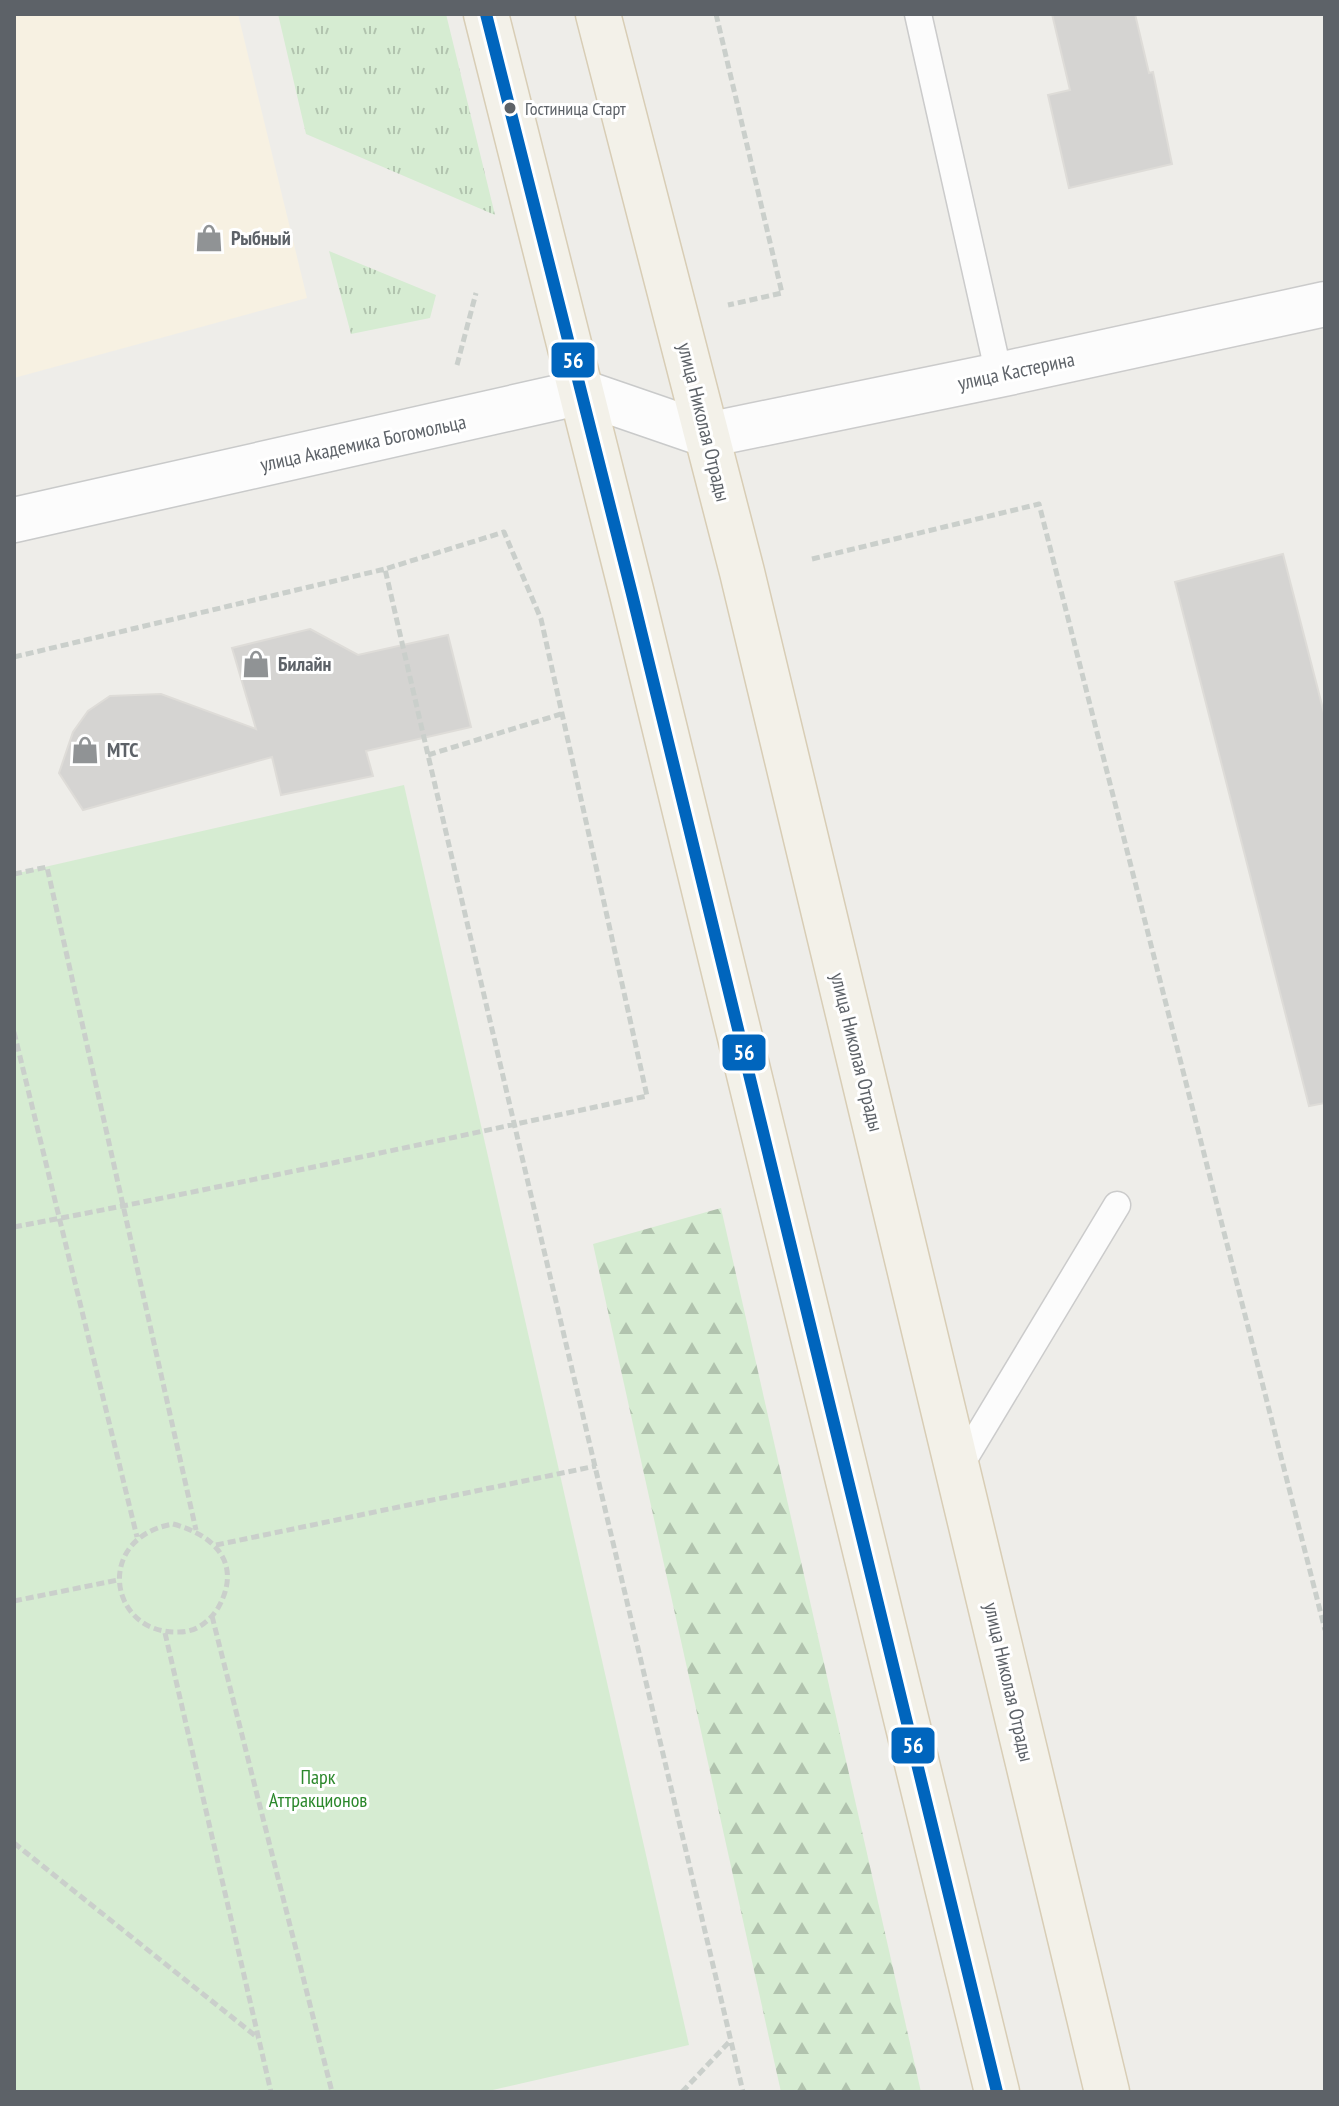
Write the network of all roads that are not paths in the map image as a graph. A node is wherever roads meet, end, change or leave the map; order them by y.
1 (486, 14) edge
2 (598, 14) edge
3 (918, 14) edge
4 (1325, 304) edge
5 (999, 375) junction
6 (582, 392) junction
7 (707, 435) junction
8 (14, 520) edge
9 (1117, 1205) dead end
10 (958, 1469) junction
11 (997, 2092) edge
12 (1107, 2092) edge

1 - 6 main road
2 - 7 main road, улица Николая Отрады
3 - 5 lane
4 - 5 street, улица Кастерина
5 - 7 street, улица Кастерина
6 - 7 street
6 - 8 street, улица Академика Богомольца
6 - 11 main road
7 - 10 main road, улица Николая Отрады
9 - 10 lane
10 - 12 main road, улица Николая Отрады

